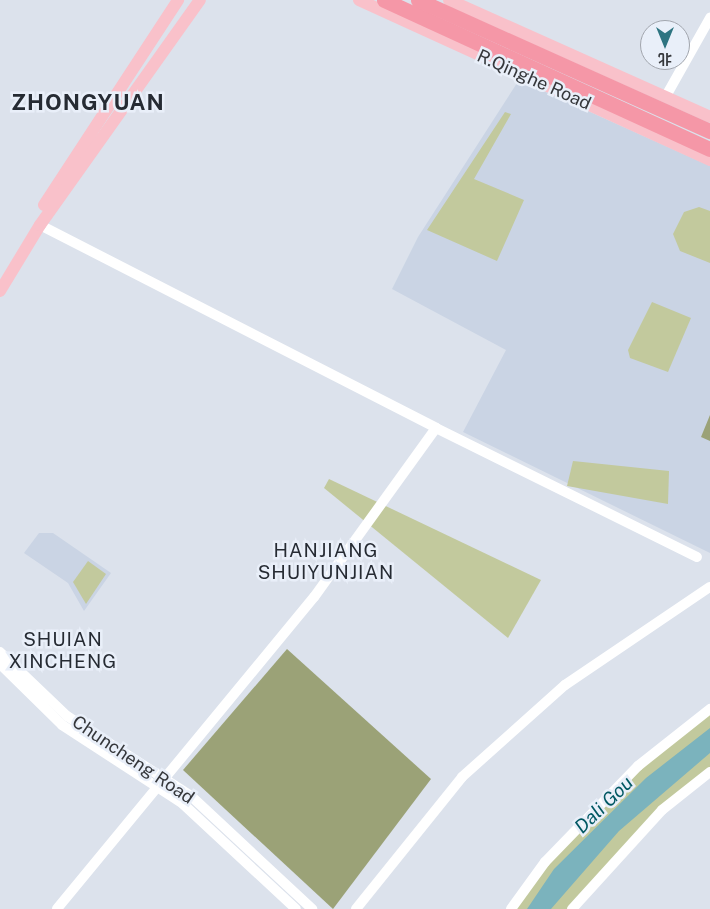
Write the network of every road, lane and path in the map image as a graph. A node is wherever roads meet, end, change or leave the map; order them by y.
1 (178, 0) edge
2 (200, 0) edge
3 (359, 0) edge
4 (384, 0) edge
5 (418, 0) edge
6 (449, 0) edge
7 (710, 18) edge
8 (666, 96) junction
9 (710, 117) edge
10 (710, 131) edge
11 (710, 149) edge
12 (710, 160) edge
13 (40, 225) junction
14 (0, 274) edge
15 (0, 290) edge
16 (436, 428) junction
17 (697, 557) dead end
18 (710, 587) edge
19 (0, 652) edge
20 (0, 664) edge
21 (710, 709) edge
22 (710, 772) edge
23 (163, 776) junction
24 (156, 784) junction
25 (57, 909) edge
26 (296, 909) edge
27 (312, 909) edge
28 (356, 909) edge
29 (511, 909) edge
30 (572, 909) edge

1 - 14 main road
2 - 13 main road
3 - 12 main road, R.Qinghe Road
4 - 11 highway
5 - 10 highway
6 - 8 main road
7 - 8 street
8 - 9 main road
13 - 15 main road
13 - 16 street
16 - 17 street
16 - 23 street
18 - 28 street
19 - 23 street, Chuncheng Road
20 - 24 street, Chuncheng Road
21 - 29 street
22 - 30 street
23 - 24 street
23 - 27 street, Chuncheng Road
24 - 25 street
24 - 26 street, Chuncheng Road

